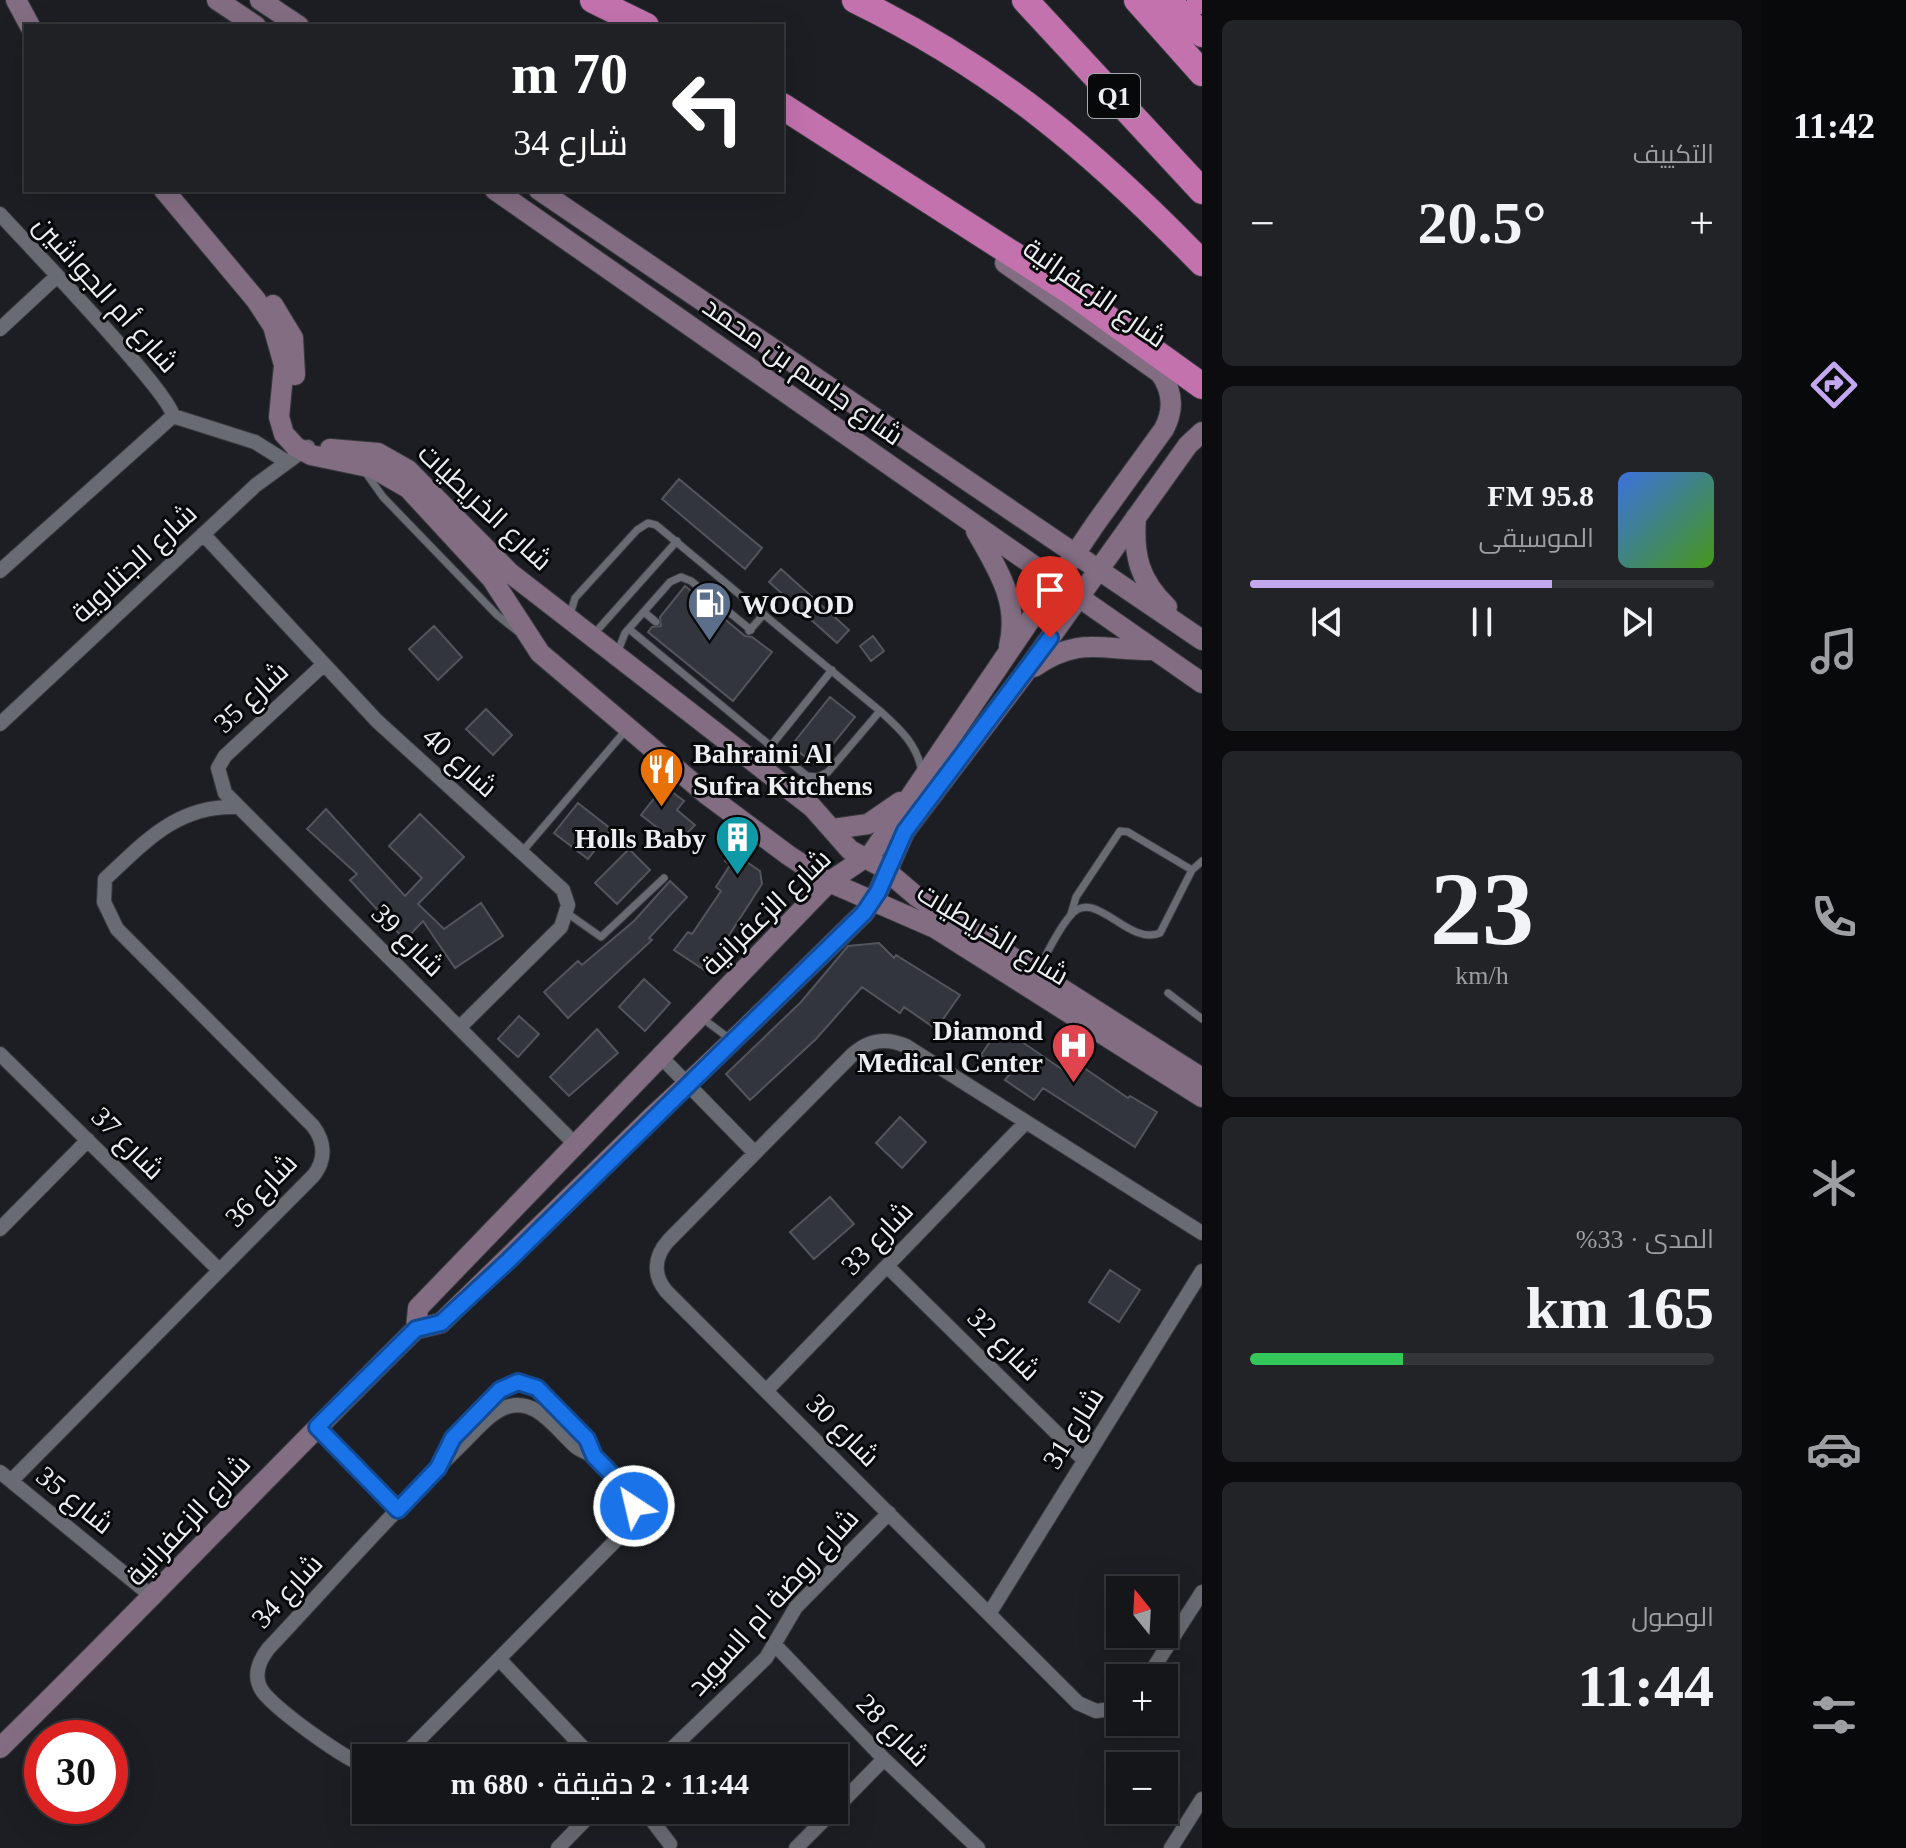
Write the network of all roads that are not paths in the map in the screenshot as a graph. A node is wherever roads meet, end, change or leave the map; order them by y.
1 (16, 0) edge
2 (26, 0) edge
3 (217, 0) edge
4 (260, 0) edge
5 (593, 0) edge
6 (855, 0) edge
7 (1025, 0) edge
8 (1137, 0) edge
9 (1167, 0) edge
10 (29, 24) edge
11 (39, 24) edge
12 (253, 24) edge
13 (296, 24) edge
14 (642, 24) edge
15 (1202, 34) edge
16 (1202, 73) edge
17 (784, 107) edge
18 (1202, 191) edge
19 (166, 192) edge
20 (178, 192) edge
21 (498, 192) edge
22 (542, 192) edge
23 (932, 202) junction
24 (0, 214) edge
25 (1202, 263) edge
26 (56, 277) junction
27 (0, 329) edge
28 (290, 364) junction
29 (1202, 386) edge
30 (173, 416) junction
31 (1202, 432) edge
32 (300, 453) junction
33 (360, 464) junction
34 (1136, 516) junction
35 (972, 524) junction
36 (203, 534) junction
37 (677, 541) junction
38 (1075, 554) junction
39 (1098, 570) junction
40 (0, 571) edge
41 (1055, 583) junction
42 (527, 587) junction
43 (1078, 598) junction
44 (509, 603) junction
45 (644, 612) junction
46 (764, 614) junction
47 (569, 617) junction
48 (656, 622) dead end
49 (629, 629) junction
50 (593, 635) junction
51 (526, 636) junction
52 (1202, 640) edge
53 (1154, 650) junction
54 (1008, 651) junction
55 (617, 653) junction
56 (322, 666) junction
57 (832, 670) junction
58 (1024, 674) junction
59 (708, 681) dead end
60 (1202, 683) edge
61 (701, 689) junction
62 (880, 711) junction
63 (0, 724) edge
64 (628, 728) junction
65 (770, 747) junction
66 (218, 768) joint
67 (918, 786) junction
68 (236, 807) junction
69 (833, 829) junction
70 (522, 852) junction
71 (864, 859) junction
72 (1202, 861) edge
73 (1192, 870) junction
74 (887, 871) junction
75 (664, 878) dead end
76 (829, 882) junction
77 (874, 900) junction
78 (567, 913) junction
79 (1071, 914) junction
80 (1036, 972) junction
81 (1168, 993) dead end
82 (700, 1016) junction
83 (1202, 1019) edge
84 (460, 1027) junction
85 (732, 1040) junction
86 (0, 1054) edge
87 (660, 1056) junction
88 (1201, 1074) edge
89 (688, 1088) junction
90 (1202, 1097) edge
91 (1026, 1122) junction
92 (88, 1140) junction
93 (574, 1143) junction
94 (754, 1152) junction
95 (0, 1229) edge
96 (1202, 1233) edge
97 (887, 1266) junction
98 (219, 1270) junction
99 (1202, 1271) edge
100 (416, 1329) junction
101 (766, 1391) junction
102 (317, 1427) junction
103 (594, 1456) junction
104 (1084, 1460) junction
105 (438, 1468) junction
106 (5, 1476) edge
107 (398, 1510) junction
108 (889, 1513) junction
109 (1202, 1592) edge
110 (154, 1598) junction
111 (989, 1614) junction
112 (775, 1645) junction
113 (499, 1659) junction
114 (1156, 1664) edge
115 (1106, 1710) edge
116 (415, 1744) edge
117 (580, 1744) edge
118 (677, 1744) edge
119 (0, 1748) edge
120 (884, 1759) junction
121 (352, 1760) edge
122 (848, 1796) edge
123 (1202, 1799) edge
124 (581, 1824) edge
125 (655, 1824) edge
126 (820, 1824) edge
127 (670, 1844) dead end
128 (558, 1848) edge
129 (796, 1848) edge
130 (978, 1848) edge
131 (1171, 1848) edge

1 - 10 street
2 - 11 street
3 - 12 street
4 - 13 street
5 - 14 highway
6 - 25 highway
7 - 18 highway, Q1
8 - 16 highway
9 - 15 highway
17 - 23 highway
19 - 28 street
20 - 28 street
21 - 35 street, شارع جاسم بن محمد
22 - 38 street, شارع جاسم بن محمد
23 - 29 highway
23 - 38 street, شارع الزعفرانية
24 - 26 street, شارع أم الجواشين
26 - 27 street
26 - 30 street, شارع أم الجواشين
28 - 32 street
30 - 32 street
30 - 40 street, شارع أم الجواشين
31 - 34 street, شارع الزعفرانية
32 - 33 street, شارع الخريطيات
32 - 36 street, شارع الجتلاوية
32 - 42 street, شارع الخريطيات
33 - 44 street, شارع الخريطيات
33 - 51 lane
34 - 39 street, شارع الزعفرانية
34 - 52 street
35 - 41 street, شارع جاسم بن محمد
35 - 54 street
36 - 56 street, شارع 40
36 - 63 street, شارع الجتلاوية
37 - 46 lane
37 - 47 lane
37 - 50 lane
38 - 39 street, شارع جاسم بن محمد
38 - 41 street, شارع الزعفرانية
39 - 43 street, شارع الزعفرانية
39 - 52 street, شارع جاسم بن محمد
41 - 43 street, شارع جاسم بن محمد
41 - 54 street, شارع الزعفرانية
42 - 44 street
42 - 47 street, شارع الخريطيات
43 - 53 street, شارع جاسم بن محمد
43 - 58 street, شارع الزعفرانية
44 - 51 street, شارع الخريطيات
45 - 46 lane
45 - 48 lane
45 - 49 lane
46 - 57 lane
47 - 50 street, شارع الخريطيات
49 - 55 lane
49 - 61 lane
50 - 55 street, شارع الخريطيات
51 - 64 street, شارع الخريطيات
53 - 58 street
53 - 60 street, شارع جاسم بن محمد
54 - 67 street, شارع الزعفرانية
55 - 69 street, شارع الخريطيات
56 - 66 street, شارع 35
56 - 70 street, شارع 40
57 - 62 lane
57 - 65 lane
58 - 74 street, شارع الزعفرانية
59 - 61 lane
61 - 65 lane
62 - 65 lane
62 - 67 lane
64 - 70 lane
64 - 76 street, شارع الخريطيات
66 - 68 street, شارع 39
67 - 69 street
67 - 71 street, شارع الزعفرانية
68 - 84 street, شارع 39
68 - 98 street, شارع 36
69 - 71 street, شارع الخريطيات
70 - 78 street, شارع 40
71 - 74 street, شارع الخريطيات
71 - 76 street, شارع الزعفرانية
72 - 73 lane
73 - 79 lane
73 - 79 lane
74 - 77 street, شارع الزعفرانية
74 - 80 street, شارع الخريطيات
75 - 78 lane
76 - 77 street, شارع الخريطيات
76 - 82 street, شارع الزعفرانية
77 - 85 street, شارع الزعفرانية
77 - 90 street, شارع الخريطيات
78 - 84 street
79 - 80 lane
80 - 88 street, شارع الخريطيات
81 - 83 lane
82 - 85 lane
82 - 87 street, شارع الزعفرانية
84 - 93 street, شارع 39
85 - 89 street, شارع الزعفرانية
86 - 92 street, شارع 37
87 - 89 street
87 - 93 street, شارع الزعفرانية
89 - 94 street
89 - 100 street, شارع الزعفرانية
91 - 94 street, شارع 30
91 - 96 street, شارع 30
91 - 97 street, شارع 33
92 - 95 street
92 - 98 street, شارع 37
93 - 100 street, شارع الزعفرانية
94 - 101 street, شارع 30
97 - 101 street, شارع 33
97 - 104 street, شارع 32
98 - 106 street, شارع 36
99 - 104 street, شارع 31
100 - 102 street, شارع الزعفرانية
101 - 108 street, شارع 30
102 - 107 street
102 - 110 street, شارع الزعفرانية
103 - 105 street, شارع 34
103 - 105 street, شارع 34
103 - 113 street, شارع 34
104 - 111 street, شارع 31
105 - 107 street, شارع 34
106 - 110 street, شارع 35
107 - 121 street, شارع 34
108 - 111 street, شارع 30
108 - 112 street, شارع روضة ام السويد
109 - 114 street
110 - 119 street, شارع الزعفرانية
111 - 115 street, شارع 30
112 - 118 street, شارع روضة ام السويد
112 - 120 street, شارع 28
113 - 116 street, شارع 34
113 - 117 street
120 - 122 street
120 - 130 street, شارع 28
123 - 131 street
124 - 128 street
125 - 127 street
126 - 129 street

